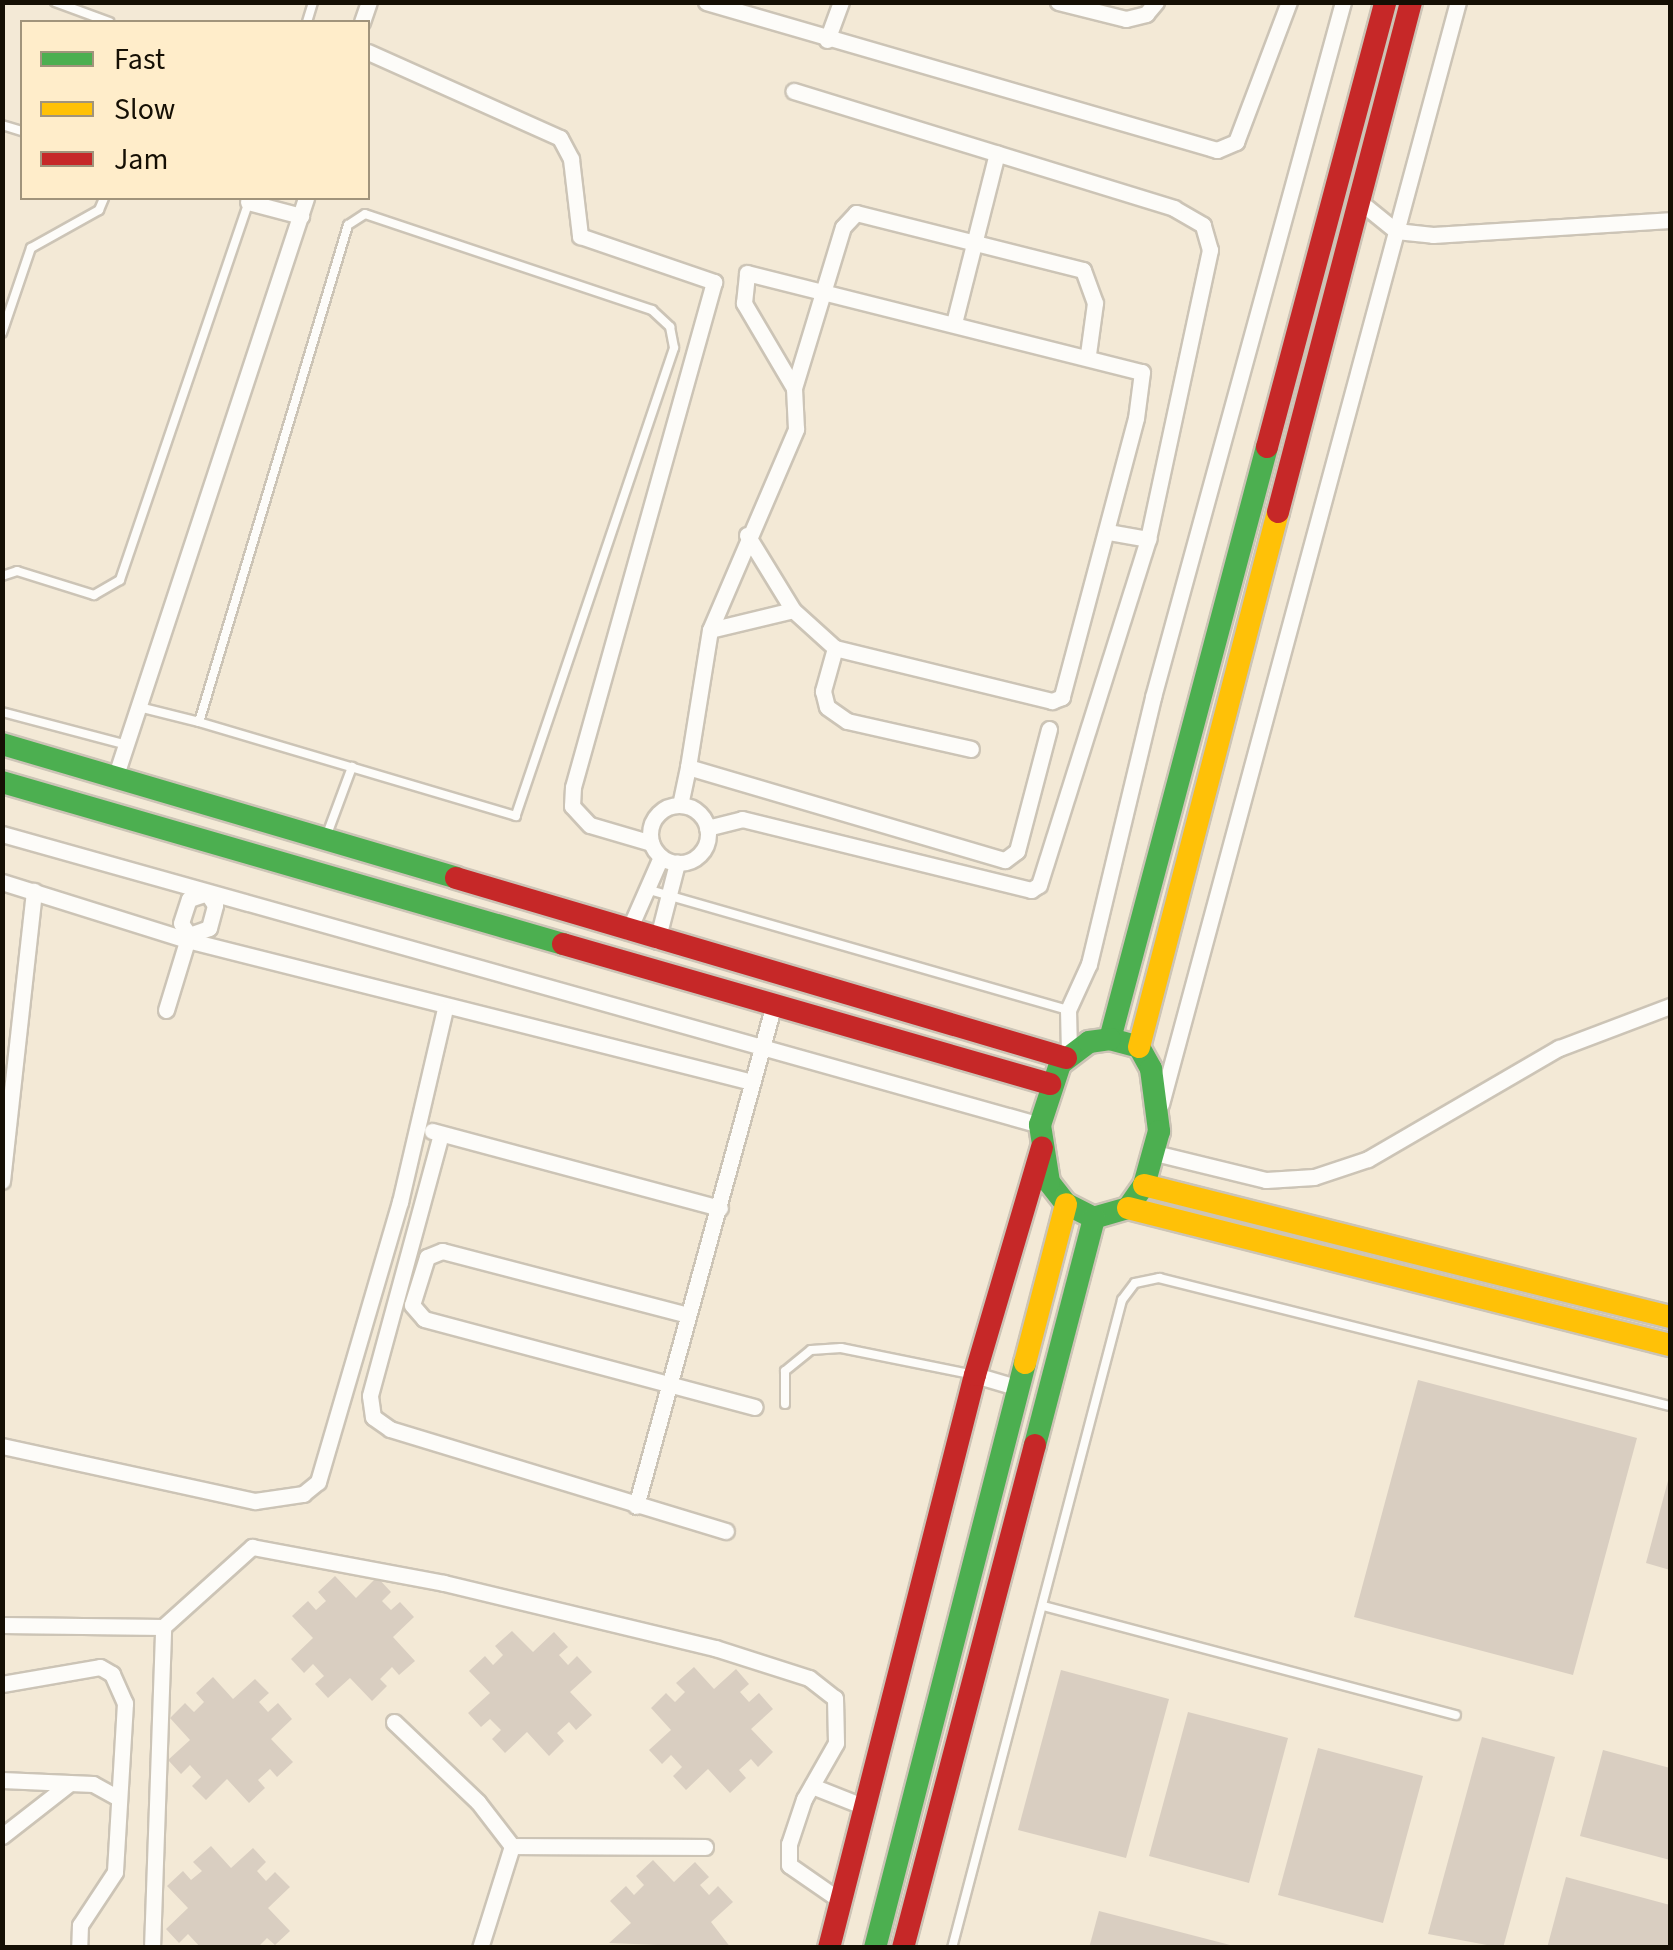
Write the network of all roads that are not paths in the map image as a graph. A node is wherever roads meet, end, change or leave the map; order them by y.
1 (55, 2) edge
2 (706, 2) edge
3 (841, 2) edge
4 (1058, 2) edge
5 (1156, 2) edge
6 (1289, 2) edge
7 (1343, 2) edge
8 (1385, 2) edge
9 (1411, 2) edge
10 (1458, 2) edge
11 (104, 20) edge
12 (826, 40) junction
13 (370, 53) edge
14 (794, 92) dead end
15 (997, 154) junction
16 (103, 200) edge
17 (244, 200) edge
18 (247, 200) edge
19 (305, 200) edge
20 (1359, 201) junction
21 (300, 216) junction
22 (1670, 220) edge
23 (1396, 231) junction
24 (975, 238) junction
25 (714, 290) junction
26 (825, 290) junction
27 (744, 294) junction
28 (954, 323) junction
29 (2, 332) edge
30 (1088, 354) junction
31 (794, 388) junction
32 (1108, 532) junction
33 (747, 535) junction
34 (1148, 539) junction
35 (2, 576) edge
36 (794, 610) junction
37 (710, 630) junction
38 (835, 648) junction
39 (140, 707) junction
40 (2, 712) edge
41 (199, 722) junction
42 (1049, 729) dead end
43 (2, 744) edge
44 (127, 745) junction
45 (971, 748) dead end
46 (352, 767) junction
47 (688, 767) junction
48 (116, 778) junction
49 (2, 782) edge
50 (680, 806) junction
51 (707, 828) junction
52 (295, 832) junction
53 (2, 834) edge
54 (324, 842) junction
55 (656, 850) junction
56 (282, 863) junction
57 (677, 863) junction
58 (2, 882) edge
59 (646, 889) junction
60 (34, 891) junction
61 (207, 892) junction
62 (668, 896) junction
63 (628, 932) junction
64 (188, 938) junction
65 (658, 940) junction
66 (774, 1004) junction
67 (1670, 1006) edge
68 (446, 1009) junction
69 (166, 1010) dead end
70 (1068, 1010) junction
71 (1110, 1038) junction
72 (762, 1046) junction
73 (1139, 1047) junction
74 (1068, 1056) junction
75 (752, 1082) junction
76 (1050, 1084) junction
77 (1160, 1106) junction
78 (419, 1126) junction
79 (441, 1134) junction
80 (1041, 1136) junction
81 (1154, 1153) junction
82 (2, 1181) edge
83 (1144, 1185) junction
84 (1066, 1204) junction
85 (720, 1208) junction
86 (1128, 1208) junction
87 (1094, 1218) junction
88 (688, 1315) junction
89 (1670, 1318) edge
90 (1670, 1344) edge
91 (975, 1375) junction
92 (668, 1384) junction
93 (1019, 1388) junction
94 (785, 1404) dead end
95 (1670, 1406) edge
96 (754, 1407) dead end
97 (2, 1446) edge
98 (636, 1506) junction
99 (726, 1531) dead end
100 (1042, 1606) junction
101 (2, 1625) edge
102 (163, 1627) junction
103 (2, 1684) edge
104 (1456, 1716) dead end
105 (394, 1722) dead end
106 (2, 1780) edge
107 (70, 1783) junction
108 (812, 1786) junction
109 (118, 1798) junction
110 (865, 1806) junction
111 (2, 1836) edge
112 (512, 1846) junction
113 (705, 1847) dead end
114 (841, 1901) junction
115 (79, 1948) edge
116 (152, 1948) edge
117 (480, 1948) edge
118 (829, 1948) edge
119 (875, 1948) edge
120 (903, 1948) edge
121 (952, 1948) edge

1 - 11 lane
2 - 12 street
3 - 12 street
4 - 5 street
6 - 12 street
7 - 70 street
8 - 71 street
9 - 20 street
10 - 23 street
13 - 25 street
14 - 15 street
15 - 24 street
15 - 34 street
16 - 29 lane
17 - 35 lane
18 - 21 street
19 - 21 street
20 - 23 street
20 - 73 street
21 - 39 street
22 - 23 street
23 - 77 street
24 - 26 street
24 - 28 street
24 - 30 street
25 - 27 street
25 - 55 street
26 - 27 street
26 - 28 street
26 - 31 street
27 - 31 street
28 - 30 street
30 - 32 street
31 - 33 street
32 - 34 street
32 - 38 street
33 - 36 street
33 - 37 street
34 - 51 street
36 - 37 street
36 - 38 street
37 - 47 street
38 - 45 street
39 - 41 lane
39 - 44 street
40 - 44 lane
41 - 46 lane
41 - 46 lane
42 - 47 street
43 - 48 street
44 - 48 street
46 - 54 lane
47 - 50 street
48 - 52 street
49 - 56 street
50 - 51 street
50 - 55 street
51 - 57 street
52 - 54 street
52 - 56 street
53 - 61 street
54 - 63 street
55 - 57 street
55 - 59 street
56 - 66 street
57 - 62 street
58 - 60 street
59 - 62 lane
59 - 63 street
60 - 64 street
60 - 82 street
61 - 64 street
61 - 64 street
61 - 72 street
62 - 65 street
62 - 70 lane
63 - 65 street
64 - 68 street
64 - 69 street
65 - 74 street
66 - 72 street
66 - 76 street
67 - 81 street
68 - 75 street
68 - 78 street
70 - 74 street
71 - 73 street
71 - 74 street
72 - 75 street
72 - 80 street
73 - 77 street
74 - 76 street
75 - 85 street
76 - 80 street
77 - 81 street
78 - 79 street
78 - 97 street
79 - 85 street
79 - 98 street
80 - 84 street
80 - 91 street
81 - 83 street
83 - 86 street
83 - 89 street
84 - 87 street
84 - 93 street
85 - 88 street
86 - 87 street
86 - 90 street
87 - 120 street
88 - 92 street
88 - 92 street
91 - 93 street
91 - 94 lane
91 - 110 street
92 - 96 street
92 - 98 street
93 - 119 street
95 - 100 lane
98 - 99 street
100 - 104 lane
100 - 121 lane
101 - 102 street
102 - 108 street
102 - 116 street
103 - 109 street
105 - 112 street
106 - 107 street
107 - 109 street
107 - 111 street
108 - 110 street
108 - 114 street
109 - 115 street
110 - 114 street
112 - 113 street
112 - 117 street
114 - 118 street

